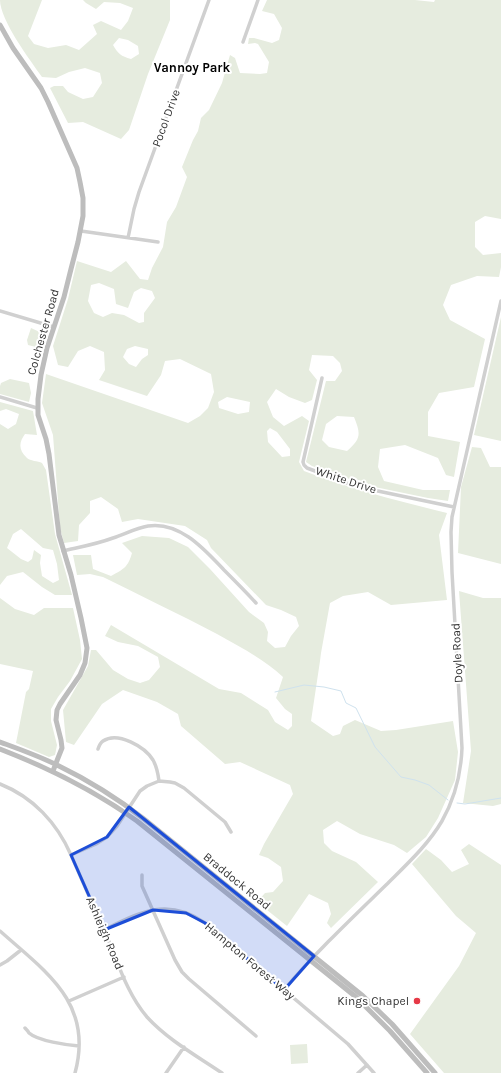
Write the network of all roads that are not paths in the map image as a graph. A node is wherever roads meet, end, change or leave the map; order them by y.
1 (209, 0) edge
2 (258, 0) edge
3 (0, 25) edge
4 (243, 42) dead end
5 (81, 231) junction
6 (128, 238) junction
7 (158, 242) dead end
8 (501, 301) edge
9 (0, 311) edge
10 (54, 327) junction
11 (322, 378) dead end
12 (0, 397) edge
13 (37, 408) junction
14 (454, 507) junction
15 (63, 551) junction
16 (256, 603) dead end
17 (0, 742) edge
18 (0, 749) edge
19 (98, 749) dead end
20 (56, 765) junction
21 (53, 771) junction
22 (159, 781) junction
23 (0, 784) edge
24 (129, 807) junction
25 (126, 813) junction
26 (231, 832) dead end
27 (71, 855) junction
28 (142, 875) dead end
29 (152, 910) junction
30 (104, 930) junction
31 (0, 931) edge
32 (21, 950) junction
33 (312, 958) junction
34 (0, 965) edge
35 (124, 977) junction
36 (284, 990) junction
37 (69, 1001) junction
38 (25, 1028) dead end
39 (256, 1036) dead end
40 (79, 1046) junction
41 (184, 1047) junction
42 (367, 1065) junction
43 (75, 1073) edge
44 (166, 1073) edge
45 (222, 1073) edge
46 (358, 1073) edge
47 (374, 1073) edge
48 (427, 1073) edge
49 (435, 1073) edge

1 - 6 street, Pocol Drive
2 - 4 street
3 - 5 main road, Colchester Road
5 - 6 street
5 - 10 main road, Colchester Road
6 - 7 street
8 - 14 street, Doyle Road
9 - 10 street
10 - 13 main road, Colchester Road
11 - 14 street, White Drive
12 - 13 street
13 - 15 main road, Colchester Road
14 - 33 street, Doyle Road
15 - 16 street
15 - 20 main road, Colchester Road
17 - 20 main road, Braddock Road
18 - 21 main road, Braddock Road
19 - 22 street
20 - 21 main road, Colchester Road
20 - 24 main road, Braddock Road
21 - 25 main road, Braddock Road
22 - 24 street
22 - 26 street
23 - 27 street, Ashleigh Road
24 - 25 street
24 - 33 main road, Braddock Road
25 - 27 street
25 - 33 main road, Braddock Road
27 - 30 street, Ashleigh Road
28 - 29 street
29 - 30 street, Hampton Forest Way
29 - 36 street, Hampton Forest Way
29 - 39 street
30 - 35 street, Ashleigh Road
31 - 32 street
32 - 34 street
32 - 37 street
33 - 36 street, Doyle Road
33 - 48 main road, Braddock Road
33 - 49 main road, Braddock Road
35 - 37 street
35 - 41 street, Ashleigh Road
36 - 42 street, Hampton Forest Way
37 - 40 street
38 - 40 street
40 - 43 street
41 - 44 street
41 - 45 street, Ashleigh Road
42 - 46 street
42 - 47 street, Hampton Forest Way

